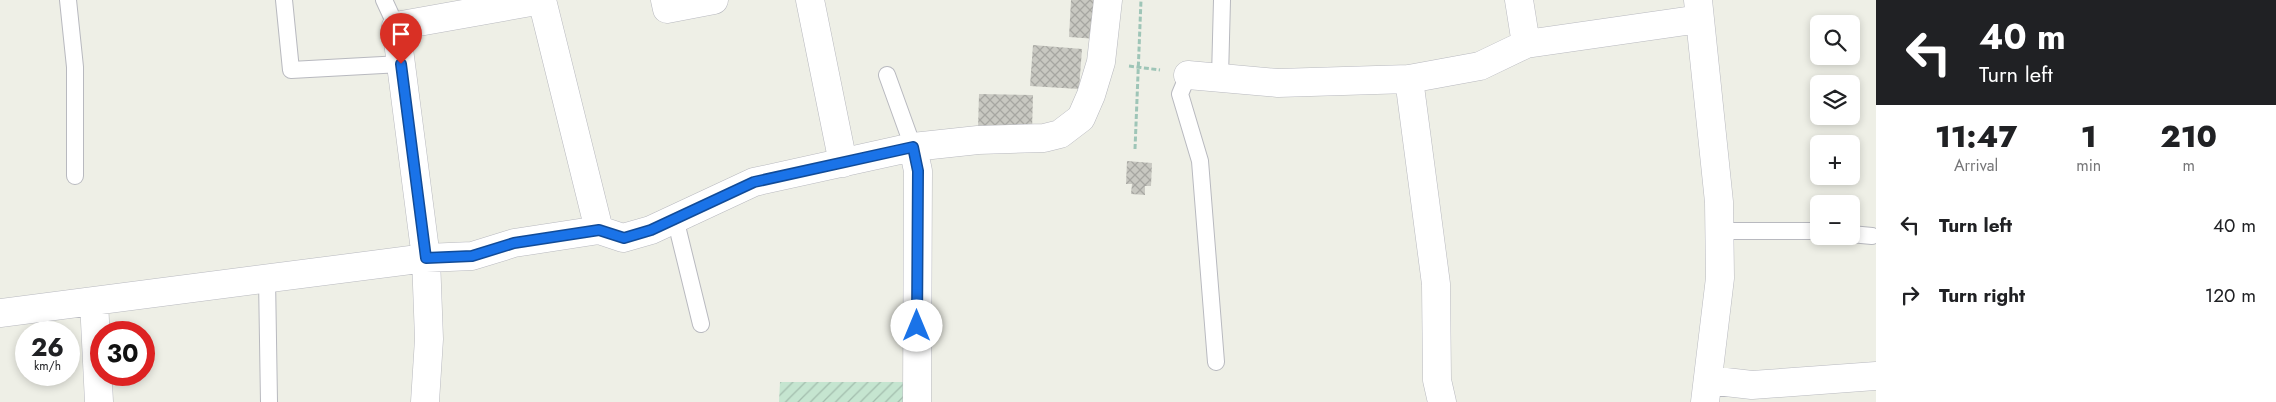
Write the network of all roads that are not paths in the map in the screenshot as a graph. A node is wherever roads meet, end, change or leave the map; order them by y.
1 (68, 0) edge
2 (284, 0) edge
3 (384, 0) edge
4 (542, 0) edge
5 (665, 0) edge
6 (714, 0) edge
7 (810, 0) edge
8 (1108, 0) edge
9 (1222, 0) edge
10 (1518, 0) edge
11 (1699, 10) edge
12 (396, 26) junction
13 (1526, 44) junction
14 (401, 64) junction
15 (1188, 74) joint
16 (887, 75) dead end
17 (1220, 77) junction
18 (1409, 80) junction
19 (913, 147) junction
20 (843, 163) junction
21 (75, 176) dead end
22 (675, 218) junction
23 (599, 230) junction
24 (1719, 231) junction
25 (1810, 231) edge
26 (1860, 235) edge
27 (1872, 236) dead end
28 (426, 258) junction
29 (267, 278) junction
30 (94, 300) junction
31 (0, 313) edge
32 (701, 324) dead end
33 (1216, 362) dead end
34 (1876, 376) edge
35 (1707, 391) edge
36 (98, 402) edge
37 (269, 402) edge
38 (425, 402) edge
39 (917, 402) edge
40 (1442, 402) edge

1 - 21 lane
2 - 14 lane
3 - 12 lane
4 - 12 street
4 - 23 street
5 - 6 street
7 - 20 street
8 - 19 street
9 - 17 lane
10 - 13 street
11 - 13 street
11 - 24 street
12 - 14 street
13 - 18 street
14 - 28 street
15 - 17 street
15 - 33 lane
16 - 19 lane
17 - 18 street
18 - 40 street
19 - 20 street
19 - 39 street
20 - 22 street
22 - 23 street
22 - 32 lane
23 - 28 street
24 - 25 lane
24 - 35 street
26 - 27 lane
28 - 29 street
28 - 38 street
29 - 30 street
29 - 37 lane
30 - 31 street
30 - 36 street
34 - 35 street

